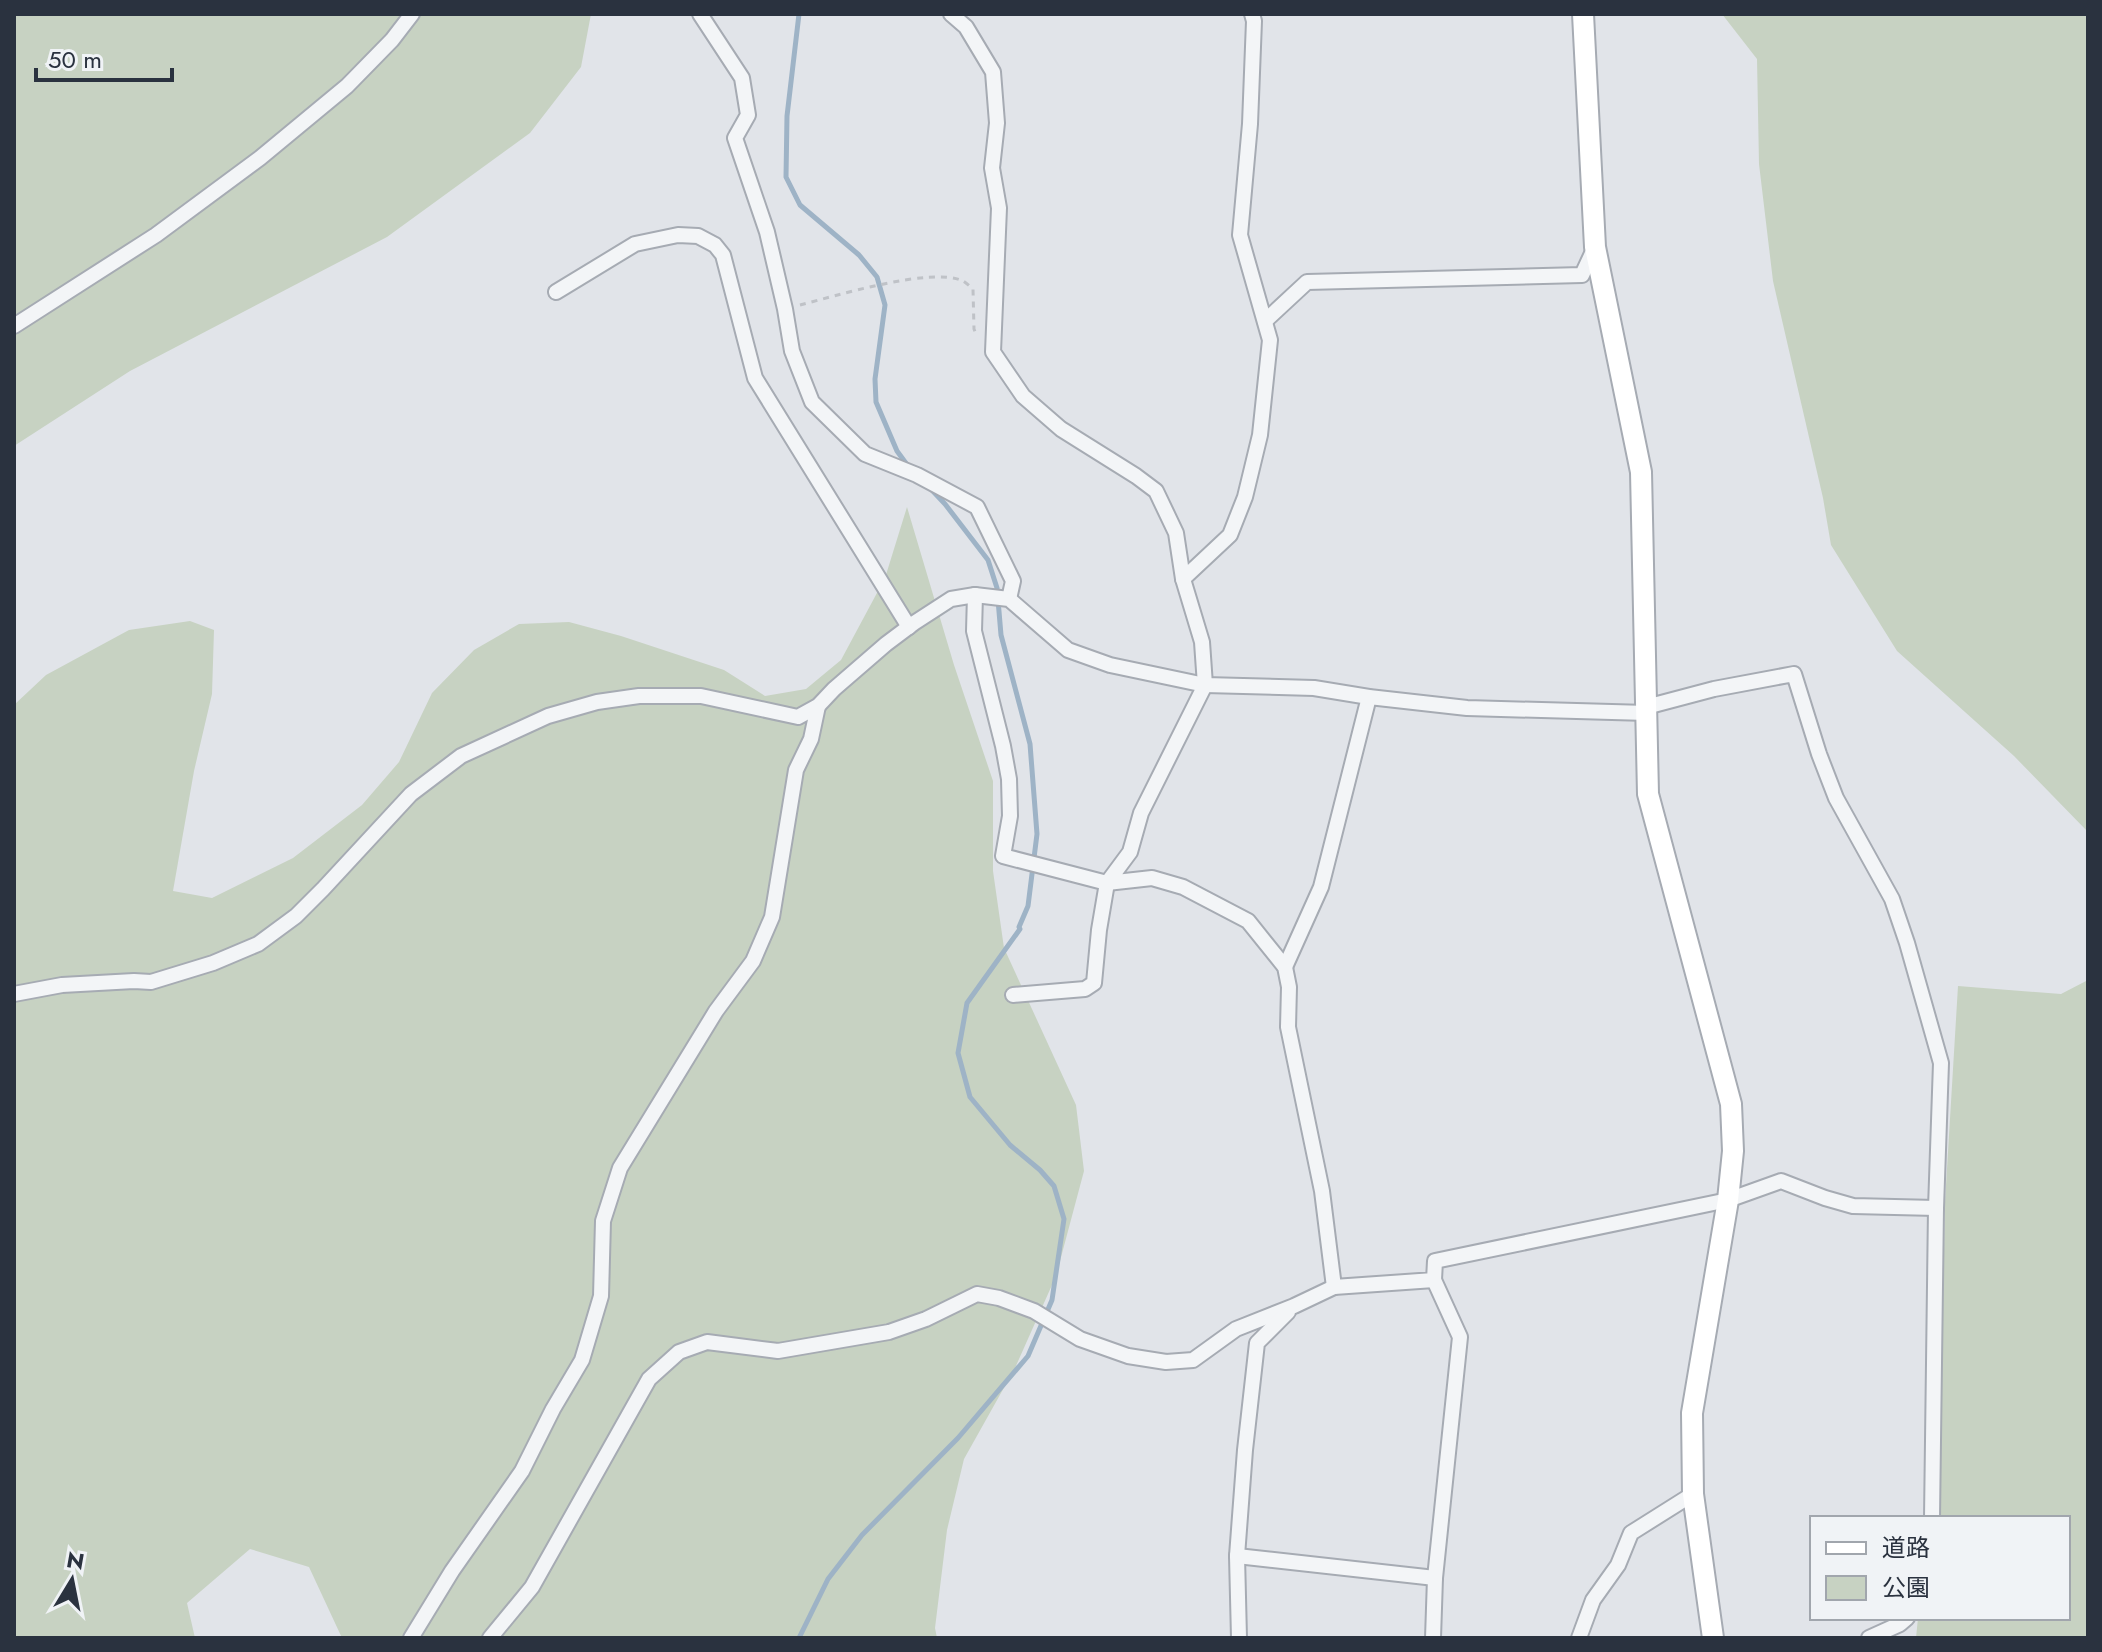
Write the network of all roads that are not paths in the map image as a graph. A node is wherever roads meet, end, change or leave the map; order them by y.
1 (412, 14) edge
2 (700, 14) edge
3 (951, 14) edge
4 (1252, 14) edge
5 (1583, 14) edge
6 (1595, 247) junction
7 (556, 292) dead end
8 (1265, 321) junction
9 (14, 326) edge
10 (1183, 579) junction
11 (975, 595) junction
12 (1009, 599) junction
13 (909, 627) junction
14 (1205, 685) junction
15 (1369, 697) junction
16 (818, 706) junction
17 (1646, 710) junction
18 (1107, 883) junction
19 (1285, 967) junction
20 (14, 994) edge
21 (1013, 995) dead end
22 (1728, 1200) junction
23 (1936, 1208) junction
24 (1434, 1280) junction
25 (1334, 1287) junction
26 (1294, 1306) junction
27 (1693, 1494) junction
28 (1932, 1516) edge
29 (1237, 1556) junction
30 (1435, 1578) junction
31 (1905, 1620) edge
32 (411, 1638) edge
33 (490, 1638) edge
34 (1239, 1638) edge
35 (1433, 1638) edge
36 (1579, 1638) edge
37 (1713, 1638) edge
38 (1869, 1638) edge

1 - 9 street
2 - 12 street
3 - 10 street
4 - 8 street
5 - 6 street
6 - 8 street
6 - 17 street
7 - 13 street
8 - 10 street
10 - 14 street
11 - 12 street
11 - 13 street
11 - 18 street
12 - 14 street
13 - 16 street
14 - 15 street
14 - 18 street
15 - 17 street
15 - 19 street
16 - 20 street
16 - 32 street
17 - 22 street
17 - 23 street
18 - 19 street
18 - 21 street
19 - 25 street
22 - 23 street
22 - 24 street
22 - 27 street
23 - 28 street
24 - 25 street
24 - 30 street
25 - 26 street
26 - 29 street
26 - 33 street
27 - 36 street
27 - 37 street
29 - 30 street
29 - 34 street
30 - 35 street
31 - 38 street

